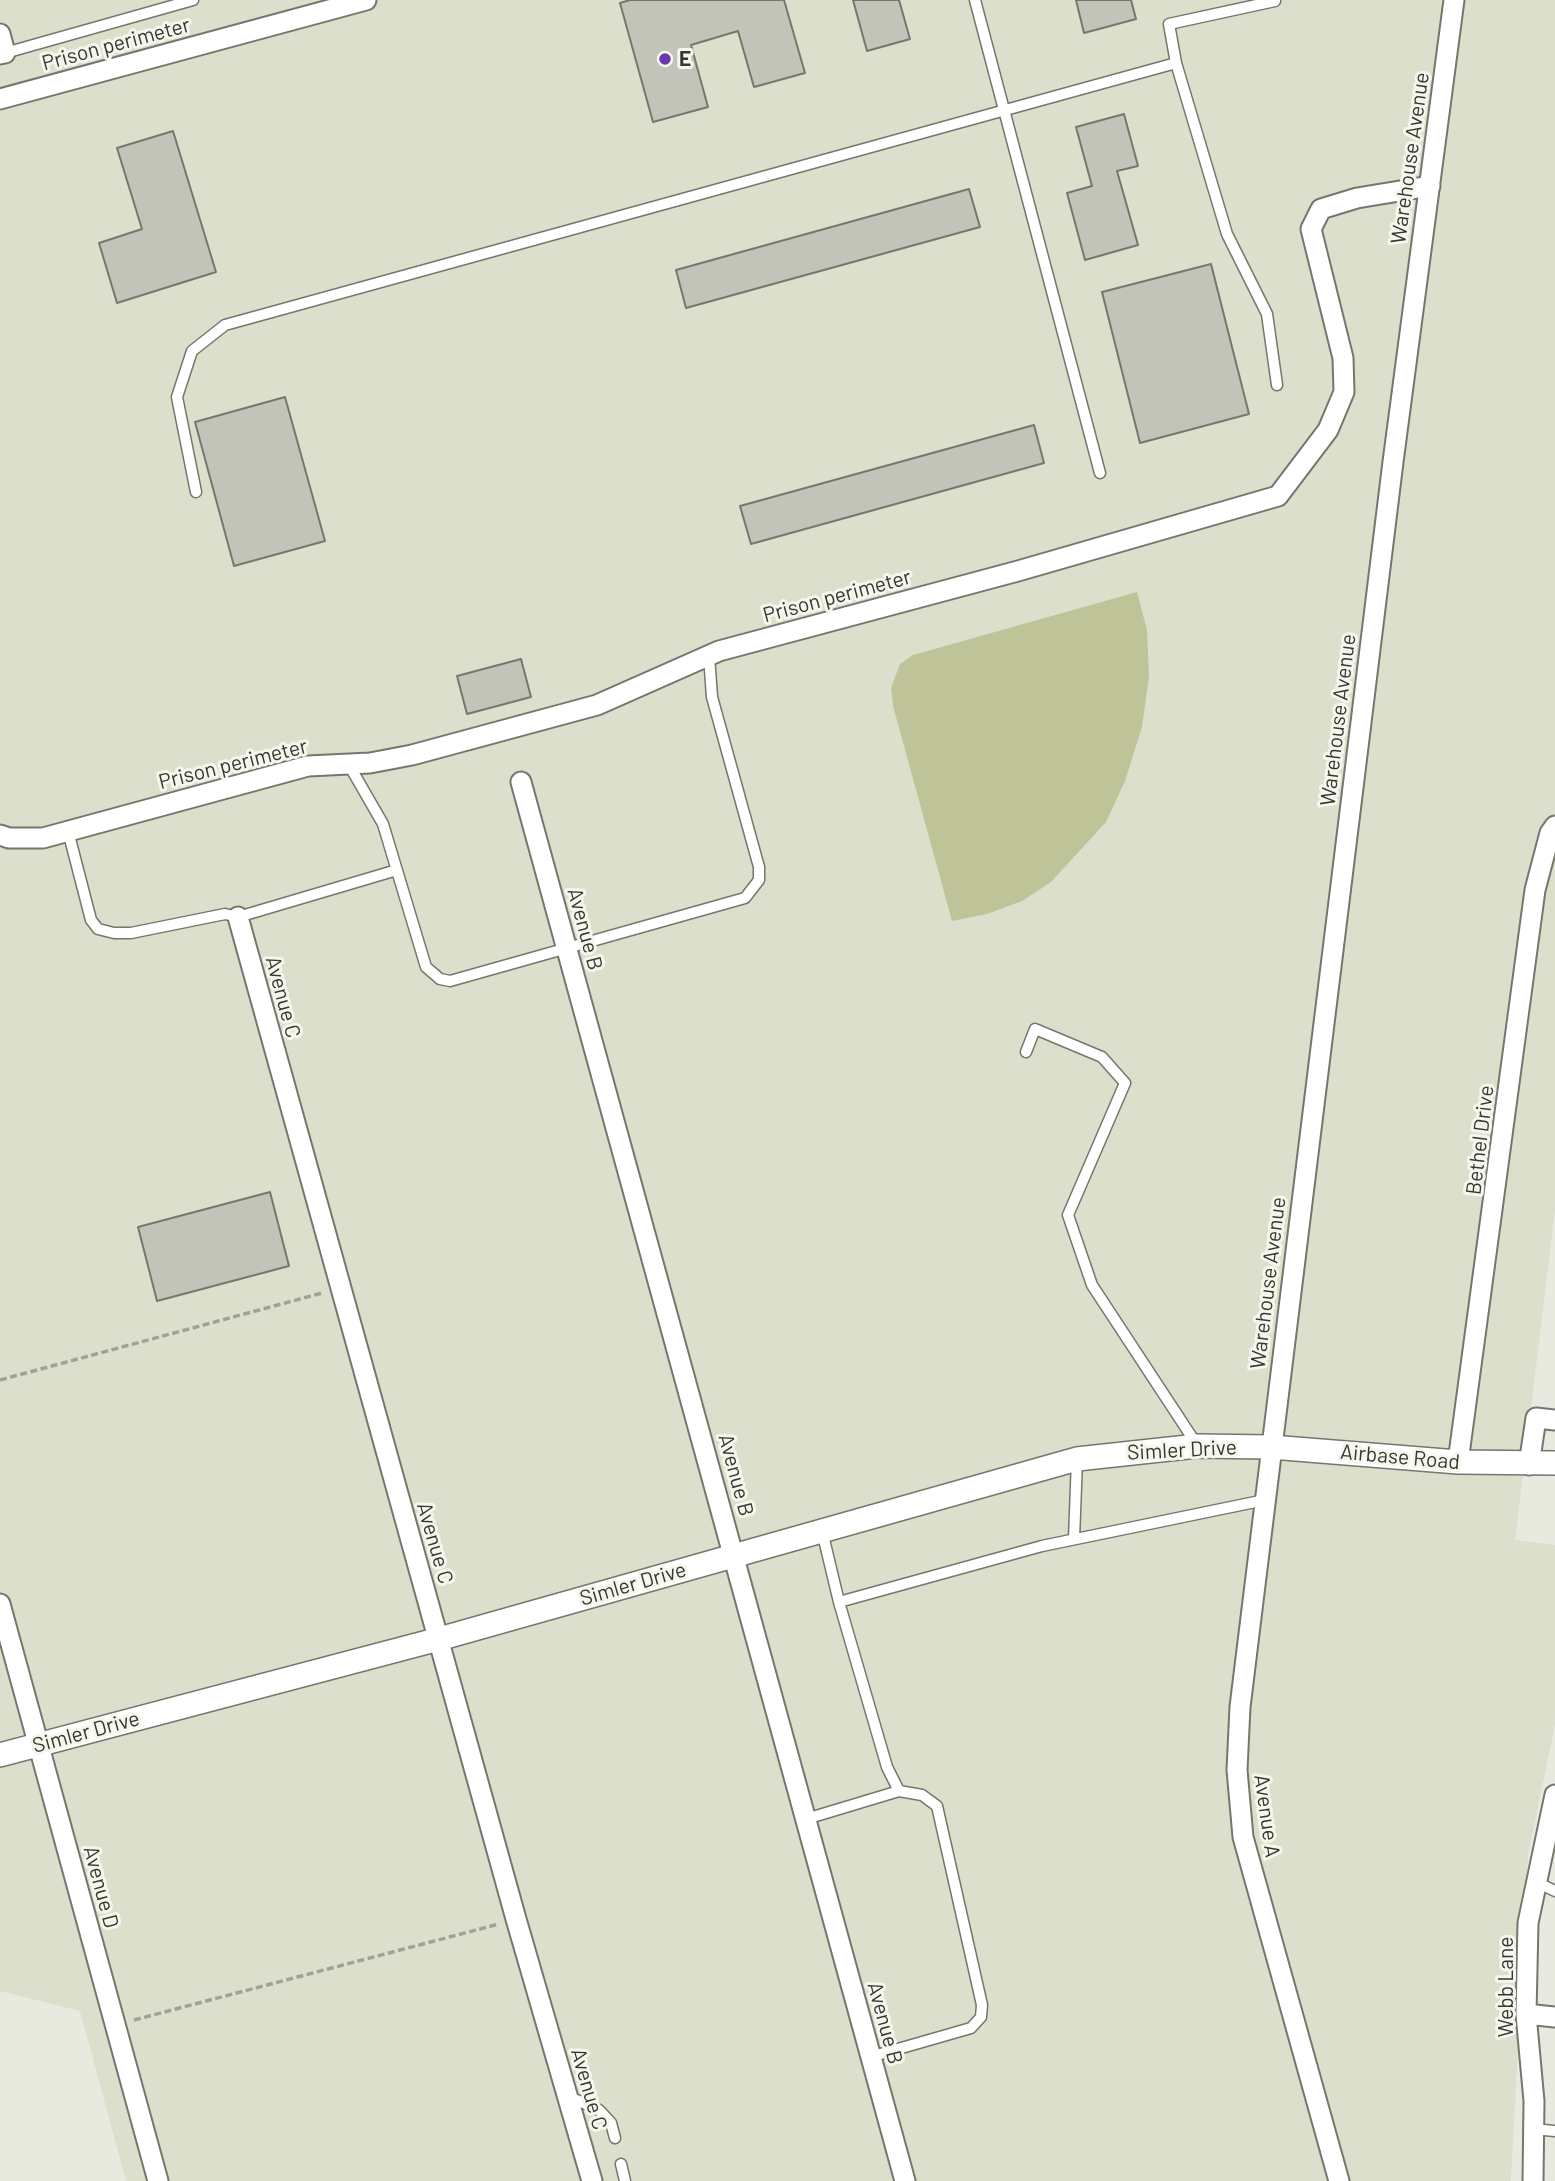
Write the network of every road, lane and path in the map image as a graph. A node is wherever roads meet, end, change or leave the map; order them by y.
1 (193, 0) edge
2 (366, 0) edge
3 (975, 0) edge
4 (1454, 0) edge
5 (1275, 1) edge
6 (2, 47) edge
7 (1176, 63) junction
8 (0, 99) edge
9 (1002, 110) junction
10 (1430, 186) junction
11 (1277, 385) dead end
12 (1100, 473) dead end
13 (196, 492) dead end
14 (709, 656) junction
15 (349, 764) junction
16 (521, 782) dead end
17 (1555, 826) edge
18 (68, 831) junction
19 (0, 835) edge
20 (397, 870) junction
21 (238, 917) junction
22 (566, 947) junction
23 (1026, 1052) dead end
24 (340, 1289) junction
25 (0, 1380) edge
26 (1555, 1420) edge
27 (1197, 1446) junction
28 (1271, 1447) junction
29 (1077, 1459) junction
30 (1458, 1462) junction
31 (1555, 1463) edge
32 (1529, 1465) junction
33 (1555, 1478) edge
34 (1265, 1500) junction
35 (822, 1530) junction
36 (1074, 1539) junction
37 (734, 1555) junction
38 (839, 1602) junction
39 (0, 1604) edge
40 (439, 1639) junction
41 (38, 1744) junction
42 (0, 1755) edge
43 (899, 1791) junction
44 (1555, 1795) edge
45 (806, 1819) junction
46 (1536, 1882) junction
47 (1555, 1891) edge
48 (516, 1919) junction
49 (1526, 2014) junction
50 (1555, 2017) edge
51 (115, 2025) junction
52 (870, 2057) junction
53 (567, 2096) junction
54 (1533, 2129) junction
55 (1555, 2131) edge
56 (615, 2138) dead end
57 (621, 2164) dead end
58 (158, 2181) edge
59 (592, 2181) edge
60 (625, 2181) edge
61 (905, 2181) edge
62 (1339, 2181) edge
63 (1533, 2181) edge

1 - 6 lane
2 - 8 street, Prison perimeter
3 - 9 lane
4 - 10 street, Warehouse Avenue
5 - 7 lane
7 - 9 lane
7 - 11 lane
9 - 12 lane
9 - 13 lane
10 - 14 street, Prison perimeter
10 - 28 street, Warehouse Avenue
14 - 15 street, Prison perimeter
14 - 22 lane
15 - 18 street, Prison perimeter
15 - 20 lane
16 - 22 street, Avenue B
17 - 30 street, Bethel Drive
18 - 19 street, Prison perimeter
18 - 21 lane
20 - 21 lane
20 - 22 lane
21 - 24 street, Avenue C
22 - 37 street, Avenue B
23 - 27 lane
24 - 25 path
24 - 40 street, Avenue C
26 - 32 street
27 - 28 street, Simler Drive
27 - 29 street, Simler Drive
28 - 30 street, Airbase Road
28 - 34 street, Avenue A
29 - 35 street, Simler Drive
29 - 36 lane
30 - 32 street, Airbase Road
31 - 32 street, Airbase Road
32 - 33 street, Airbase Road
34 - 36 lane
34 - 62 street, Avenue A
35 - 37 street, Simler Drive
35 - 38 lane
36 - 38 lane
37 - 40 street, Simler Drive
37 - 45 street, Avenue B
38 - 43 lane
39 - 41 street, Avenue D
40 - 41 street, Simler Drive
40 - 48 street, Avenue C
41 - 42 street, Simler Drive
41 - 51 street, Avenue D
43 - 45 lane
43 - 52 lane
44 - 46 street, Webb Lane
45 - 52 street, Avenue B
46 - 47 lane
46 - 49 street, Webb Lane
48 - 51 path
48 - 53 street, Avenue C
49 - 50 street
49 - 54 street, Webb Lane
51 - 58 street, Avenue D
52 - 61 street, Avenue B
53 - 56 lane
53 - 59 street, Avenue C
54 - 55 lane
54 - 63 street, Webb Lane
57 - 60 lane

